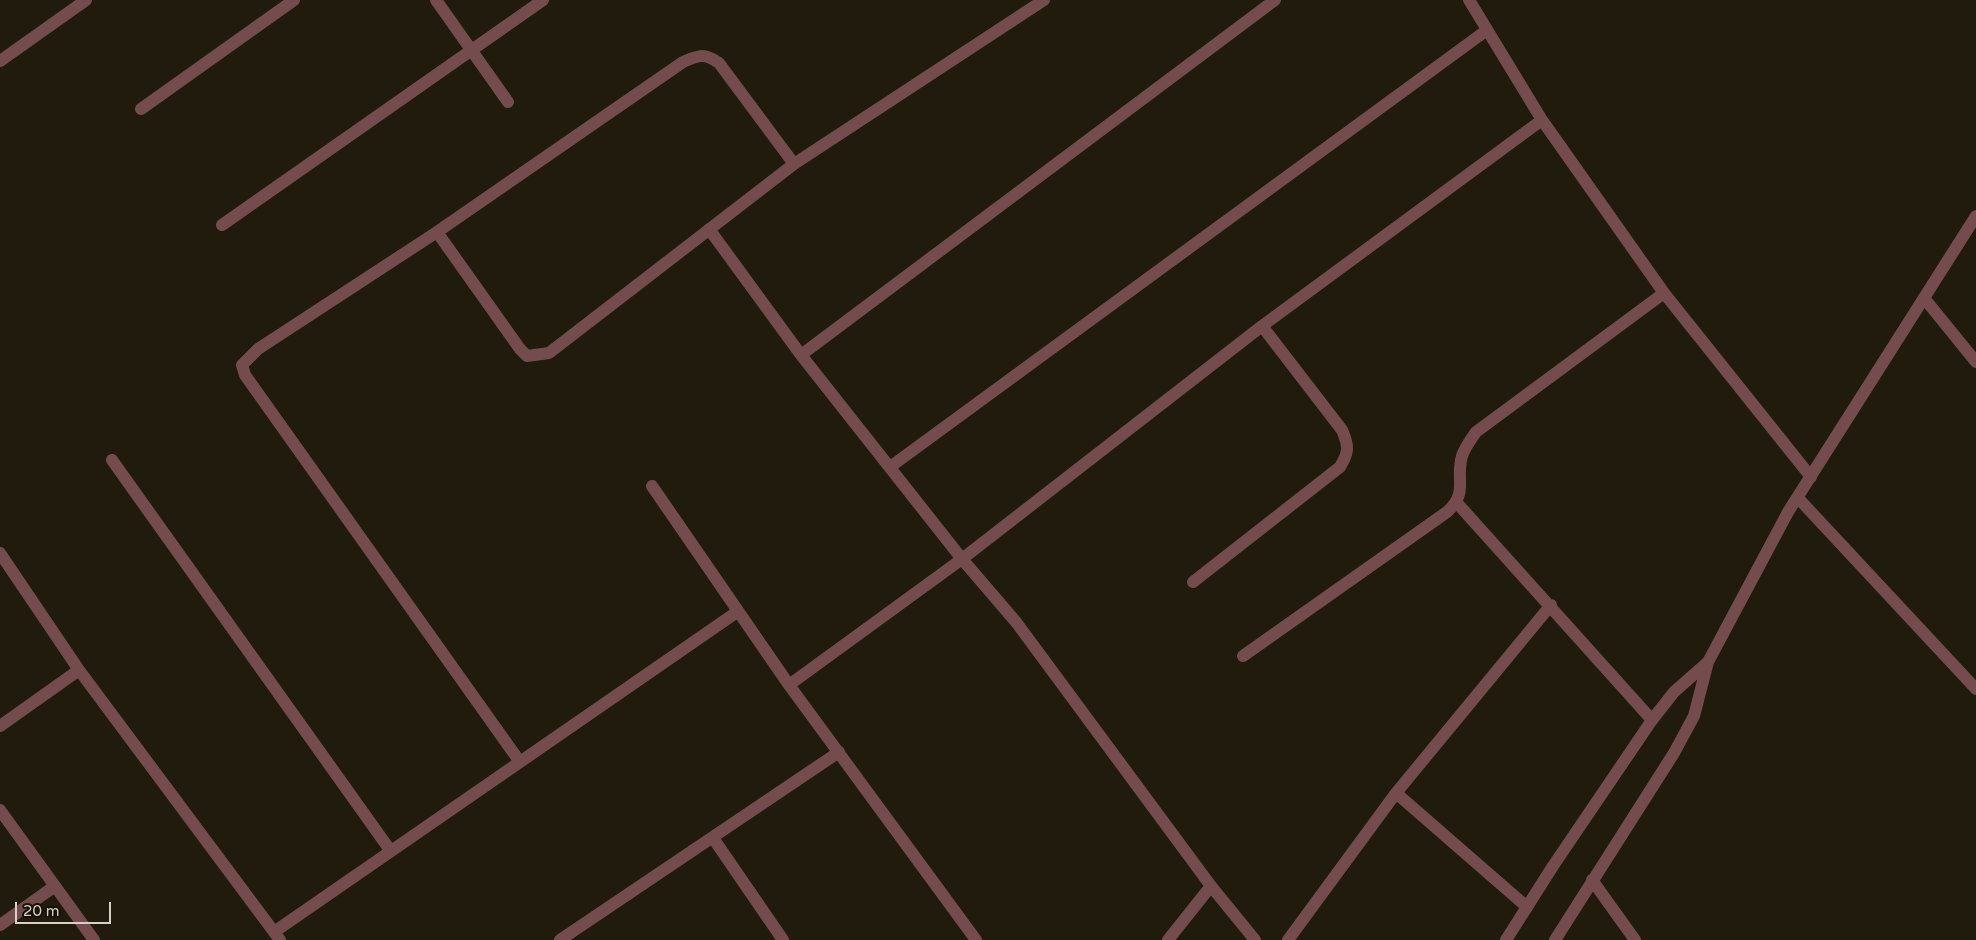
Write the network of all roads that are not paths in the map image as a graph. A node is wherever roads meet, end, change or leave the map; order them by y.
1 (86, 0) edge
2 (294, 0) edge
3 (436, 0) edge
4 (543, 0) edge
5 (1044, 0) edge
6 (1275, 0) edge
7 (1469, 0) edge
8 (1487, 30) junction
9 (471, 50) junction
10 (0, 61) edge
11 (508, 102) dead end
12 (141, 109) dead end
13 (1542, 120) junction
14 (794, 164) junction
15 (1976, 216) edge
16 (222, 225) dead end
17 (709, 229) junction
18 (437, 232) junction
19 (1664, 293) junction
20 (1924, 298) junction
21 (1262, 326) junction
22 (801, 355) junction
23 (1976, 362) edge
24 (112, 460) dead end
25 (890, 467) junction
26 (1811, 477) junction
27 (652, 486) dead end
28 (1798, 498) junction
29 (1457, 503) junction
30 (0, 553) edge
31 (962, 559) junction
32 (1192, 582) dead end
33 (1551, 605) junction
34 (737, 612) junction
35 (1243, 656) dead end
36 (1708, 662) junction
37 (78, 670) junction
38 (788, 685) junction
39 (1976, 689) edge
40 (1652, 720) junction
41 (0, 726) edge
42 (839, 752) junction
43 (520, 762) junction
44 (1396, 794) junction
45 (0, 810) edge
46 (713, 838) junction
47 (390, 850) junction
48 (1592, 880) junction
49 (55, 886) junction
50 (1211, 886) junction
51 (1527, 906) junction
52 (0, 925) edge
53 (277, 936) edge
54 (94, 940) edge
55 (560, 940) edge
56 (783, 940) edge
57 (976, 940) edge
58 (1168, 940) edge
59 (1255, 940) edge
60 (1288, 940) edge
61 (1506, 940) edge
62 (1556, 940) edge
63 (1634, 940) edge

1 - 10 street
2 - 12 street
3 - 9 street
4 - 9 street
5 - 14 street
6 - 22 street
7 - 8 street
8 - 13 street
8 - 25 street
9 - 11 street
9 - 16 street
13 - 19 street
13 - 21 street
14 - 17 street
14 - 18 street
15 - 20 street
17 - 18 street
17 - 22 street
18 - 43 street
19 - 26 street
19 - 29 street
20 - 23 street
20 - 26 street
21 - 31 street
21 - 32 street
22 - 25 street
24 - 47 street
25 - 31 street
26 - 28 street
27 - 34 street
28 - 36 street
28 - 39 street
29 - 33 street
29 - 35 street
30 - 37 street
31 - 38 street
31 - 50 street
33 - 40 street
33 - 44 street
34 - 38 street
34 - 43 street
36 - 40 street
36 - 48 street
37 - 41 street
37 - 53 street
38 - 42 street
40 - 51 street
42 - 46 street
42 - 57 street
43 - 47 street
44 - 51 street
44 - 60 street
45 - 49 street
46 - 55 street
46 - 56 street
47 - 53 street
48 - 62 street
48 - 63 street
49 - 52 street
49 - 54 street
50 - 58 street
50 - 59 street
51 - 61 street

